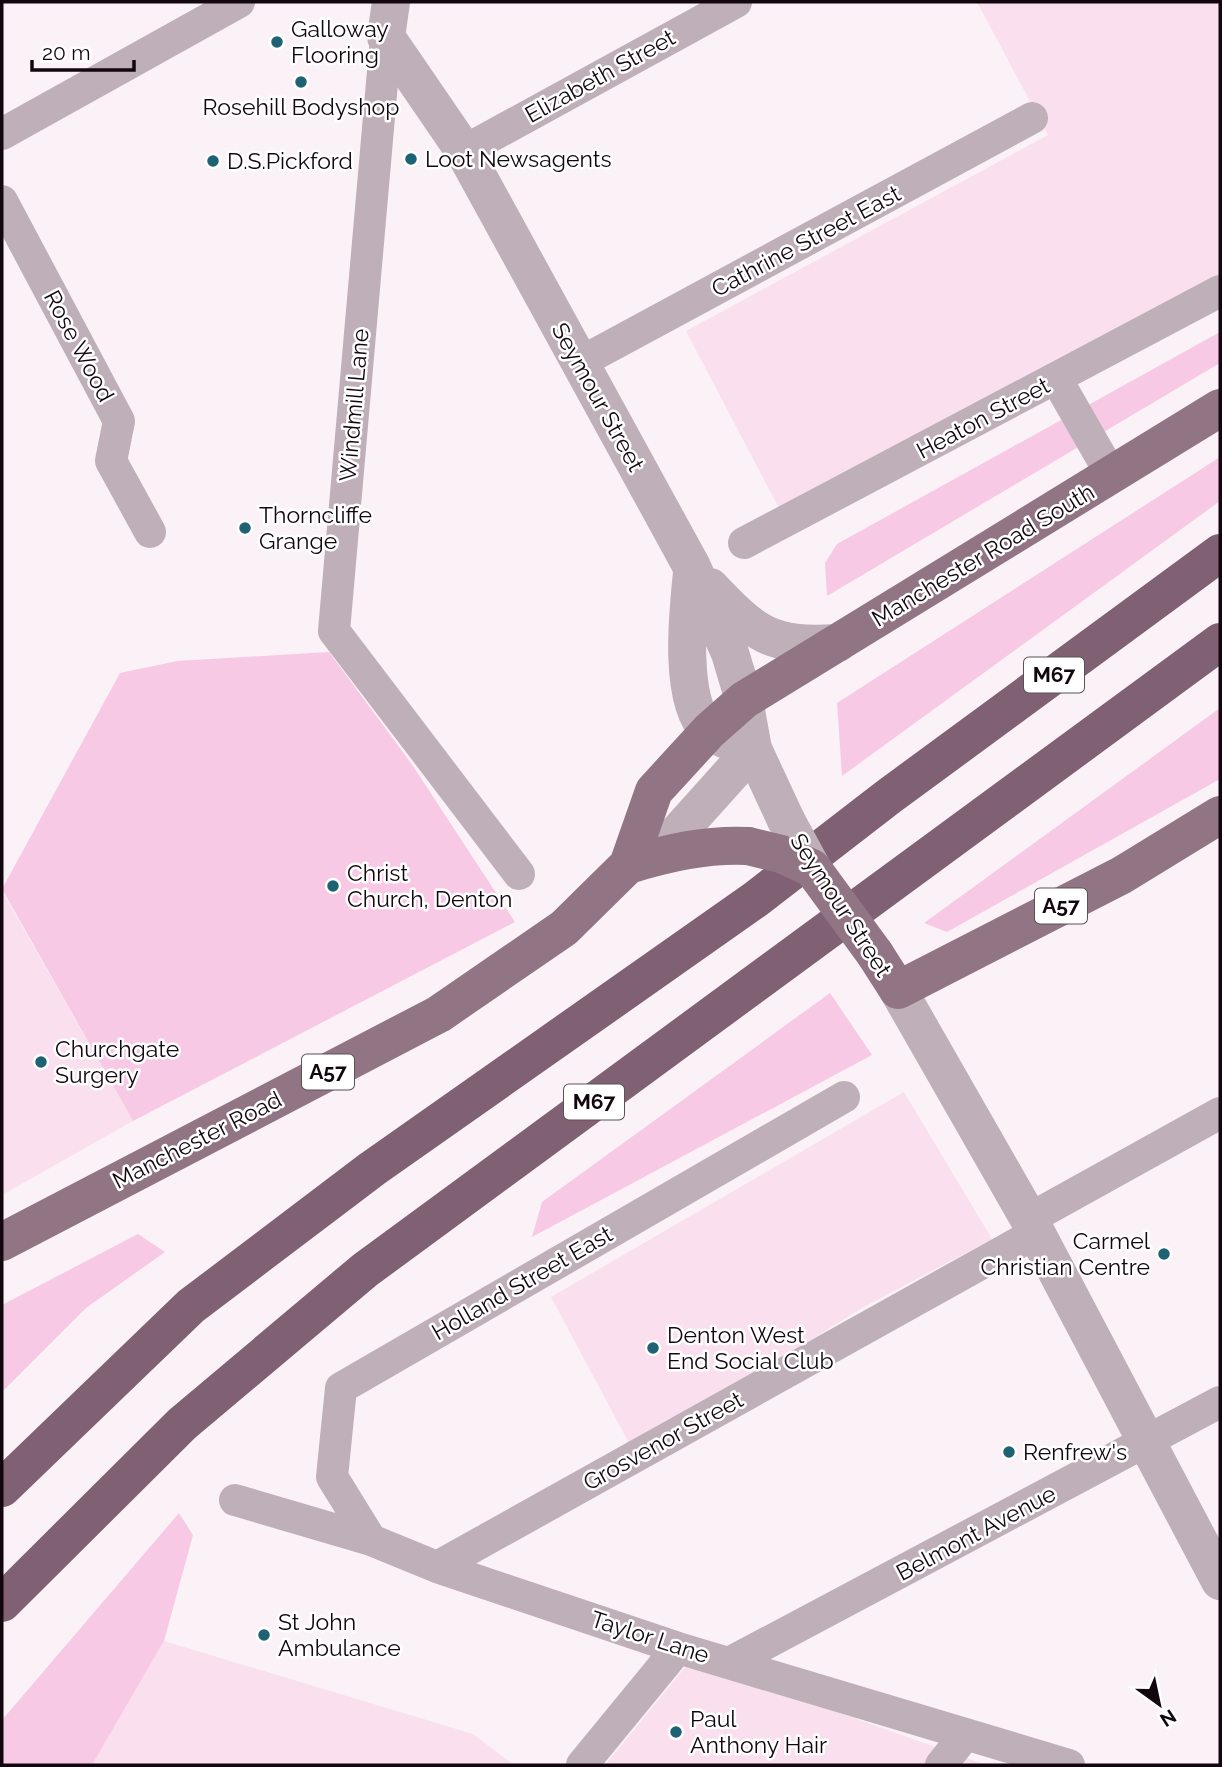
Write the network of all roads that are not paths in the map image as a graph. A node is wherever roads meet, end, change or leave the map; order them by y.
1 (239, 2) edge
2 (737, 2) edge
3 (388, 19) edge
4 (1032, 118) dead end
5 (2, 134) edge
6 (464, 151) junction
7 (2, 201) edge
8 (1220, 291) edge
9 (579, 363) junction
10 (1056, 380) junction
11 (1220, 408) edge
12 (1112, 476) junction
13 (150, 532) dead end
14 (744, 543) dead end
15 (1220, 553) edge
16 (692, 567) junction
17 (1220, 642) edge
18 (838, 643) junction
19 (744, 700) junction
20 (709, 731) junction
21 (753, 749) junction
22 (1220, 815) edge
23 (642, 861) junction
24 (812, 869) junction
25 (519, 874) dead end
26 (898, 990) junction
27 (844, 1097) dead end
28 (1220, 1113) edge
29 (1032, 1226) junction
30 (2, 1242) edge
31 (1220, 1402) edge
32 (1147, 1441) junction
33 (2, 1488) edge
34 (235, 1500) dead end
35 (370, 1540) junction
36 (437, 1567) junction
37 (1220, 1581) edge
38 (2, 1604) edge
39 (678, 1647) junction
40 (731, 1662) junction
41 (965, 1734) junction
42 (582, 1765) edge
43 (941, 1765) edge
44 (1069, 1765) edge

1 - 5 street
2 - 6 street, Elizabeth Street
3 - 6 street, Seymour Street
3 - 25 street, Windmill Lane
4 - 9 street, Cathrine Street East
6 - 9 street, Seymour Street
7 - 13 street, Rose Wood
8 - 10 street, Heaton Street
9 - 16 street, Seymour Street
10 - 12 street
10 - 14 street, Heaton Street
11 - 12 main road, Manchester Road South / A57
12 - 18 main road, Manchester Road South / A57
15 - 33 highway, M67
16 - 18 street
16 - 19 street, Seymour Street
16 - 20 street
17 - 38 highway, M67
18 - 19 main road, Manchester Road South / A57
19 - 20 main road, Manchester Road / A57
19 - 21 street, Seymour Street
20 - 21 street
20 - 23 main road, Manchester Road / A57
21 - 23 street, Manchester Road
21 - 24 street, Seymour Street, bridge
22 - 26 main road, A57
23 - 24 main road, bridge
23 - 30 main road, Manchester Road / A57
24 - 26 main road, Seymour Street, bridge
26 - 29 street, Seymour Street
27 - 35 street, Holland Street East
28 - 29 street, Grosvenor Street
29 - 32 street, Seymour Street
29 - 36 street, Grosvenor Street
31 - 32 street, Belmont Avenue
32 - 37 street, Seymour Street
32 - 40 street, Belmont Avenue
34 - 35 street, Taylor Lane
35 - 36 street, Taylor Lane
36 - 39 street, Taylor Lane
39 - 40 street, Taylor Lane
39 - 42 street
40 - 41 street, Taylor Lane
41 - 43 street
41 - 44 street, Taylor Lane

